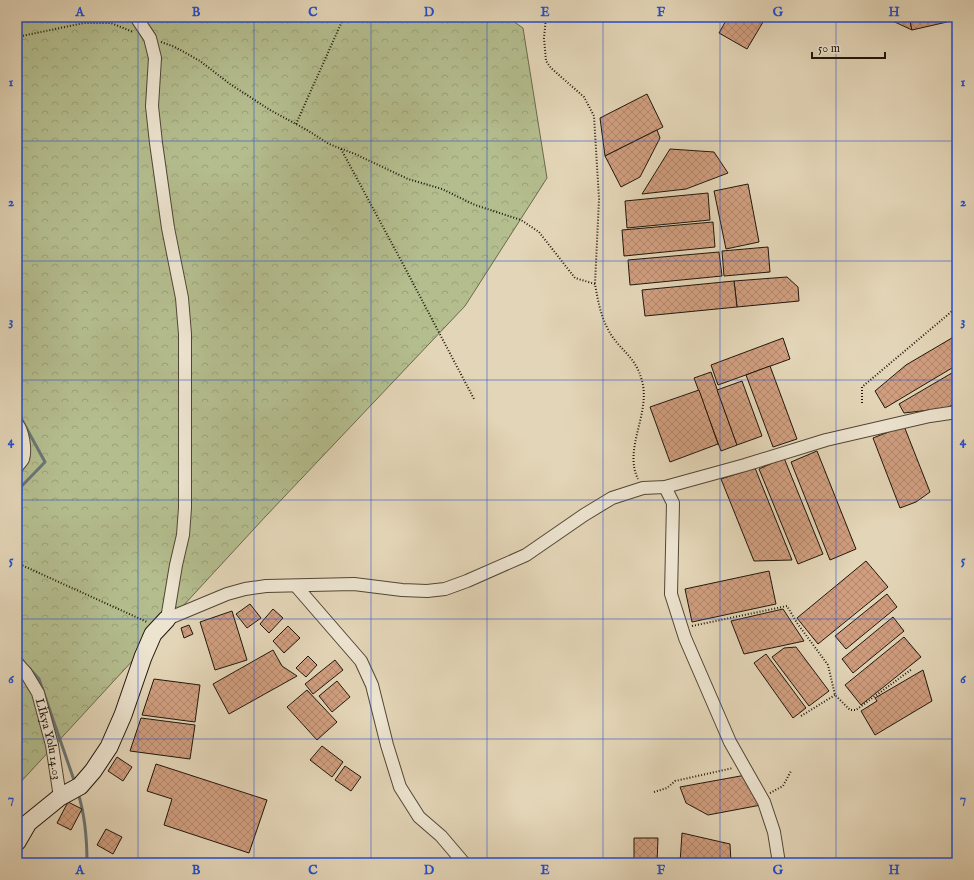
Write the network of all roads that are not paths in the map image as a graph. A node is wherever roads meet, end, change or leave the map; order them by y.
1 (136, 17) edge
2 (957, 412) edge
3 (17, 424) edge
4 (17, 467) edge
5 (665, 487) junction
6 (296, 586) junction
7 (163, 623) junction
8 (17, 663) edge
9 (60, 797) junction
10 (17, 842) edge
11 (464, 863) edge
12 (779, 863) edge

1 - 7 street
2 - 5 street
3 - 4 street
5 - 6 street
5 - 12 street
6 - 7 street
6 - 11 street
7 - 9 street
8 - 9 street, Lİkya Yolu 14.03
9 - 10 street

